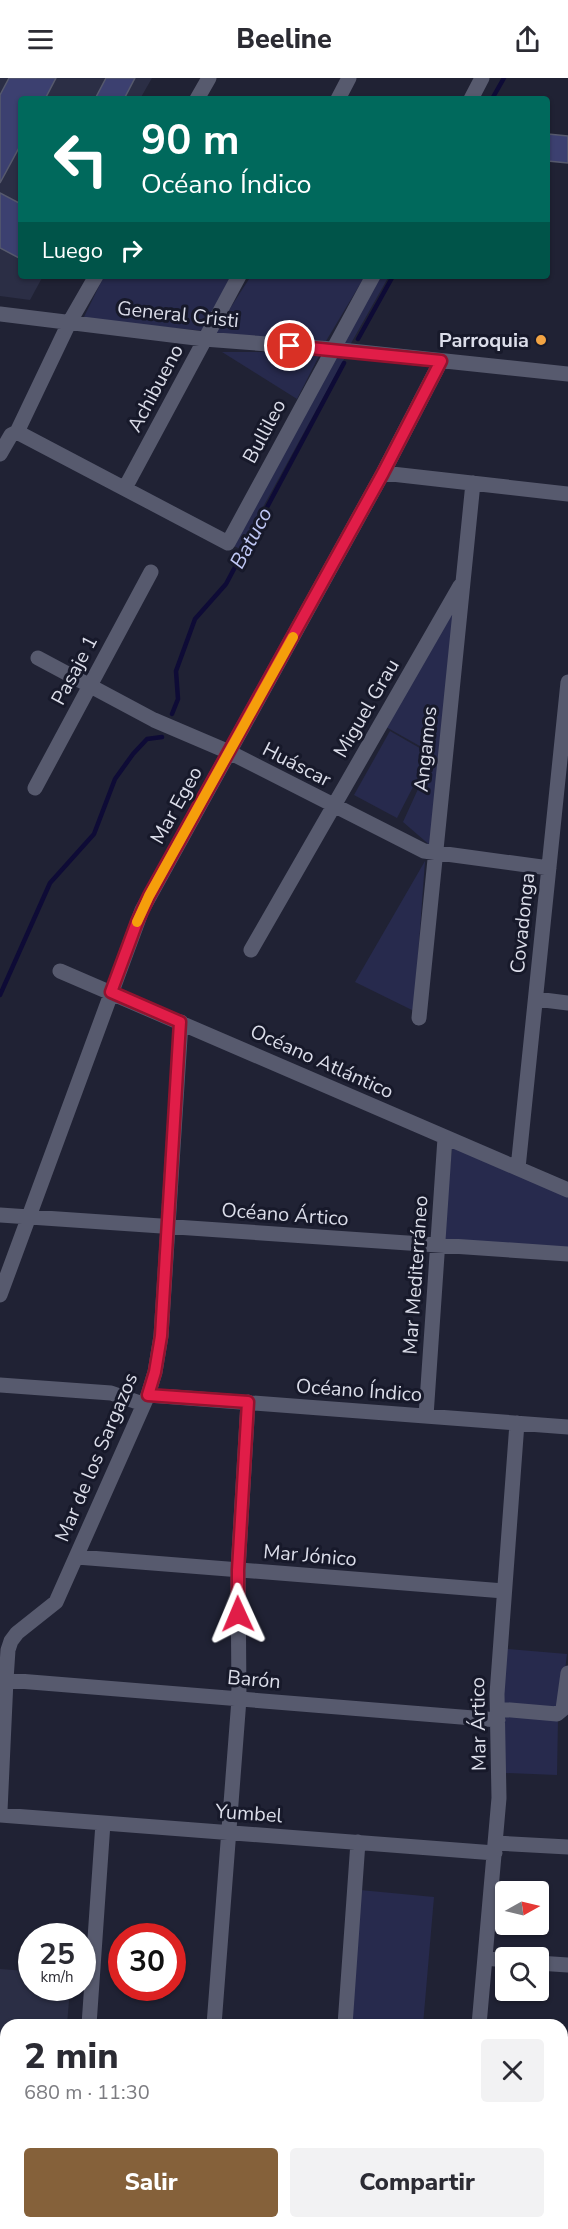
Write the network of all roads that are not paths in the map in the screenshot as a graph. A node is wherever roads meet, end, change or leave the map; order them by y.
1 (209, 78) edge
2 (349, 78) edge
3 (482, 78) edge
4 (199, 96) edge
5 (340, 96) edge
6 (473, 96) edge
7 (94, 279) edge
8 (237, 279) edge
9 (371, 279) edge
10 (0, 314) edge
11 (69, 323) junction
12 (204, 339) junction
13 (332, 349) junction
14 (441, 361) junction
15 (568, 374) edge
16 (17, 432) junction
17 (0, 454) edge
18 (383, 473) junction
19 (473, 483) junction
20 (125, 488) junction
21 (568, 494) edge
22 (151, 572) dead end
23 (463, 581) junction
24 (38, 658) dead end
25 (568, 682) edge
26 (89, 686) junction
27 (566, 723) edge
28 (229, 752) junction
29 (34, 788) dead end
30 (334, 806) junction
31 (435, 854) junction
32 (549, 868) junction
33 (251, 950) dead end
34 (60, 971) dead end
35 (111, 992) junction
36 (536, 999) junction
37 (568, 1003) edge
38 (419, 1018) dead end
39 (180, 1022) junction
40 (445, 1138) junction
41 (518, 1168) junction
42 (568, 1190) edge
43 (0, 1215) edge
44 (29, 1217) junction
45 (167, 1226) junction
46 (438, 1245) junction
47 (568, 1254) edge
48 (0, 1295) edge
49 (0, 1385) edge
50 (145, 1399) junction
51 (248, 1402) junction
52 (426, 1416) junction
53 (517, 1423) junction
54 (568, 1427) edge
55 (77, 1557) junction
56 (238, 1570) junction
57 (504, 1591) junction
58 (567, 1673) edge
59 (6, 1680) junction
60 (239, 1699) junction
61 (498, 1714) junction
62 (0, 1813) edge
63 (103, 1823) junction
64 (228, 1833) junction
65 (358, 1842) junction
66 (568, 1847) edge
67 (495, 1848) junction
68 (485, 1958) junction
69 (495, 1958) edge
70 (549, 1964) edge
71 (568, 1965) edge
72 (89, 2019) edge
73 (213, 2019) edge
74 (345, 2019) edge
75 (480, 2019) edge

1 - 4 street
2 - 5 street
3 - 6 street
7 - 11 street
8 - 12 street, Achibueno
9 - 13 street, Bullileo
10 - 11 street, General Cristi
11 - 12 street, General Cristi
11 - 16 street
12 - 13 street, General Cristi
12 - 20 street, Achibueno
13 - 14 street, General Cristi
13 - 20 street, Bullileo
14 - 15 street, General Cristi
14 - 18 street, Mar Egeo
16 - 17 street
16 - 20 street
18 - 19 street
18 - 28 street, Mar Egeo
19 - 21 street
19 - 23 street, Angamos
22 - 26 street, Pasaje 1
23 - 30 street, Miguel Grau
23 - 31 street, Angamos
24 - 26 street, Huáscar
25 - 27 street, Covadonga
26 - 28 street, Huáscar
26 - 29 street, Pasaje 1
27 - 32 street, Covadonga
28 - 30 street, Huáscar
28 - 35 street, Mar Egeo
30 - 31 street, Huáscar
30 - 33 street, Miguel Grau
31 - 32 street, Huáscar
31 - 38 street, Angamos
32 - 36 street, Covadonga
34 - 35 street, Océano Atlántico
35 - 39 street, Océano Atlántico
35 - 44 street, Mar Egeo
36 - 37 street
36 - 41 street, Covadonga
39 - 40 street, Océano Atlántico
39 - 45 street, Mar de los Sargazos
40 - 41 street, Océano Atlántico
40 - 46 street, Mar Mediterráneo
41 - 42 street, Océano Atlántico
43 - 44 street, Océano Ártico
44 - 45 street, Océano Ártico
44 - 48 street, Mar Egeo
45 - 46 street, Océano Ártico
45 - 50 street, Mar de los Sargazos
46 - 47 street, Océano Ártico
46 - 52 street, Mar Mediterráneo
49 - 50 street, Océano Índico
50 - 51 street, Océano Índico
50 - 55 street, Mar de los Sargazos
51 - 52 street, Océano Índico
51 - 56 street
52 - 53 street, Océano Índico
53 - 54 street, Océano Índico
53 - 57 street, Mar Ártico
55 - 56 street, Mar Jónico
55 - 59 street, Mar de los Sargazos
56 - 57 street, Mar Jónico
56 - 60 street
57 - 61 street, Mar Ártico
58 - 61 street, Barón
59 - 60 street, Barón
59 - 62 street, Mar de los Sargazos
60 - 61 street, Barón
60 - 64 street
61 - 67 street, Mar Ártico
62 - 63 street, Yumbel
63 - 64 street, Yumbel
63 - 72 street
64 - 65 street, Yumbel
64 - 73 street
65 - 67 street, Yumbel
65 - 74 street
66 - 67 street, Yumbel
67 - 68 street, Mar Ártico
68 - 69 street
68 - 75 street, Mar Ártico
70 - 71 street

